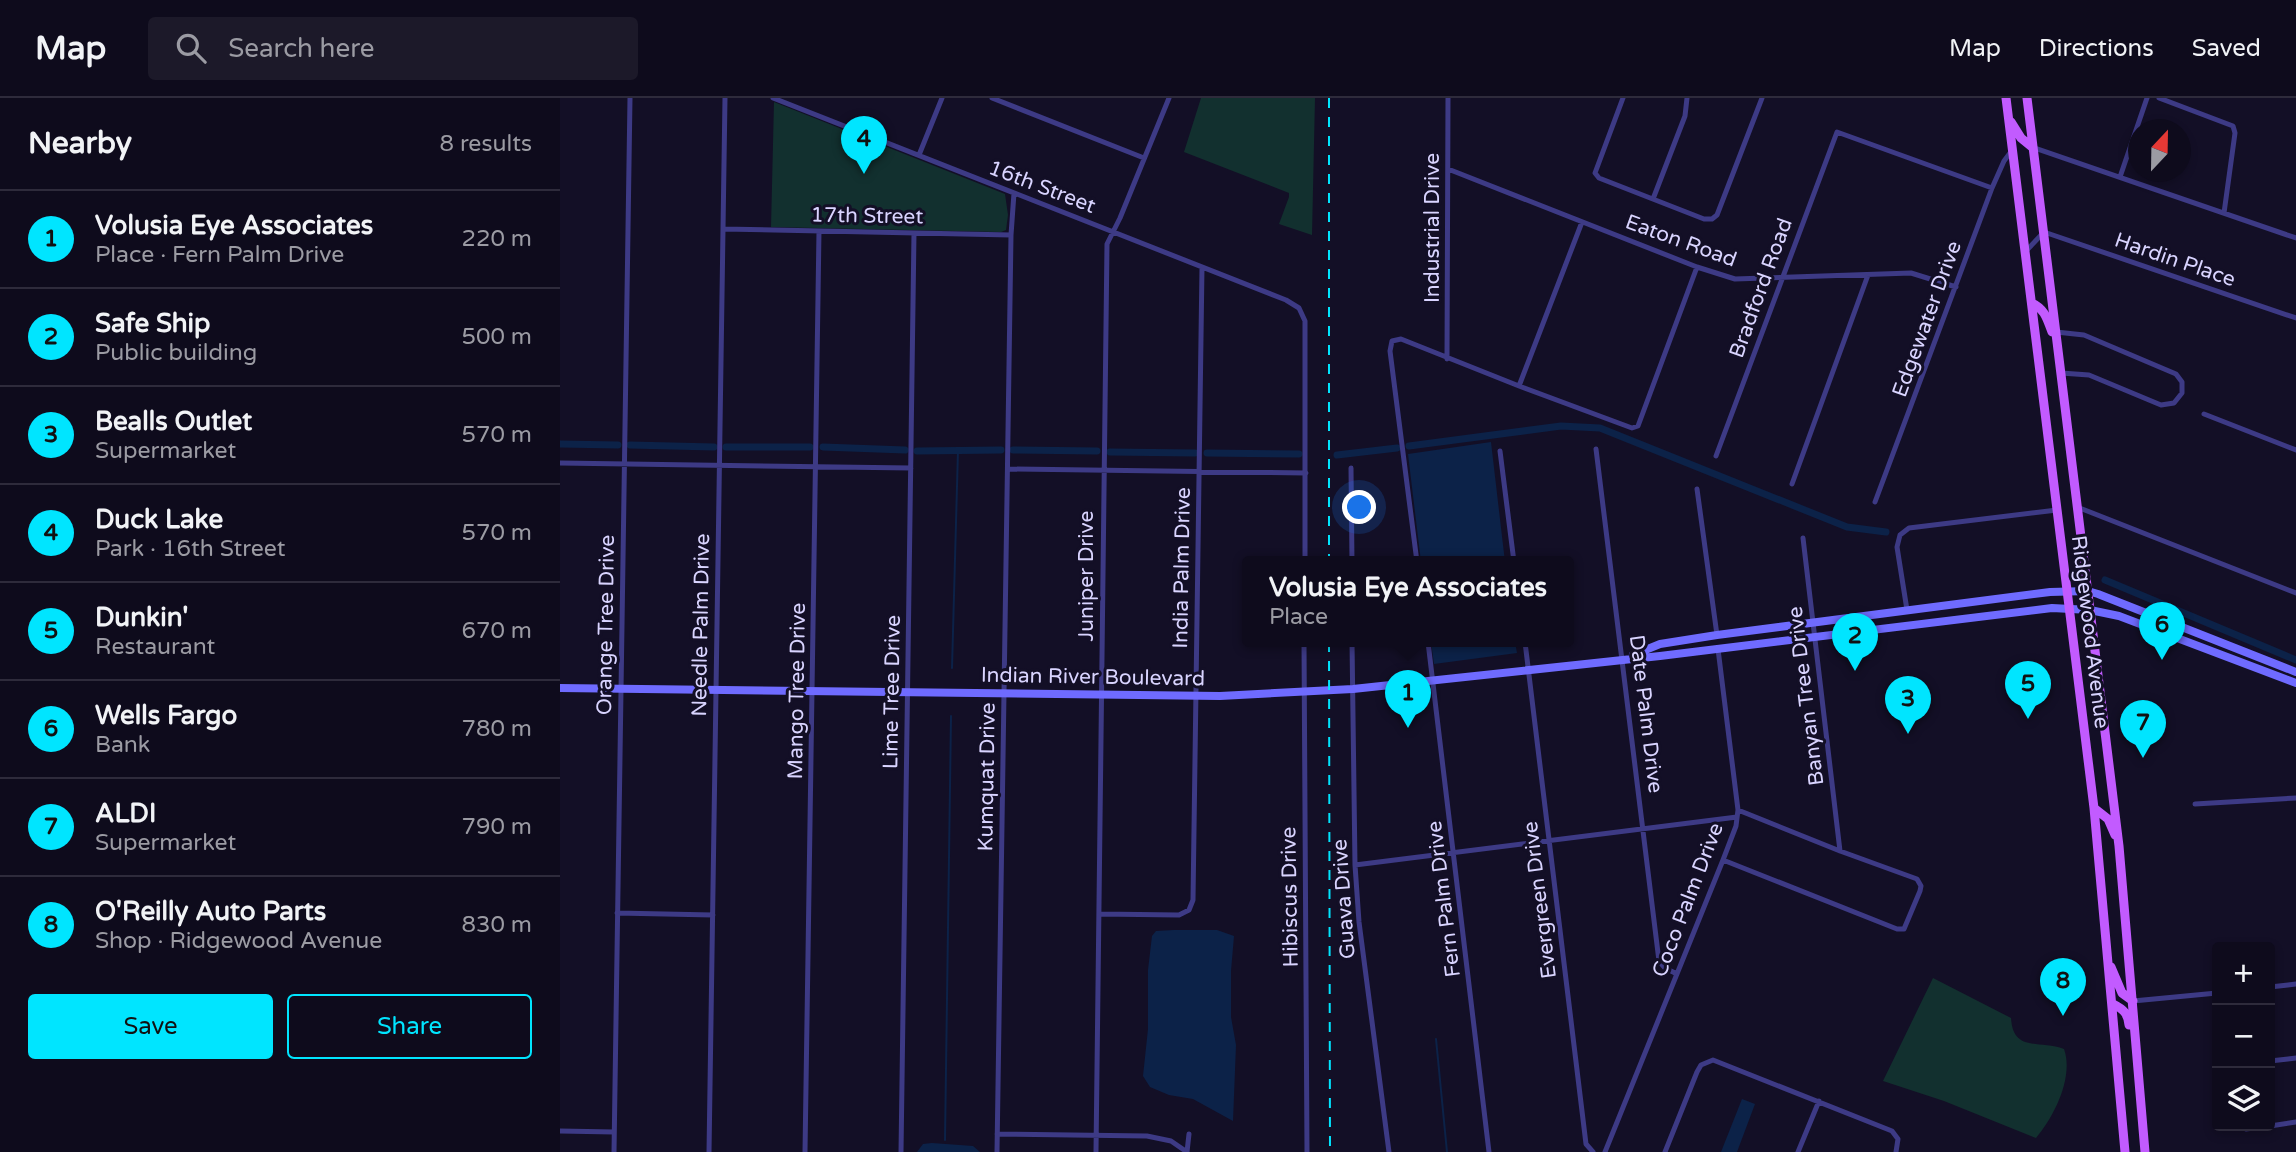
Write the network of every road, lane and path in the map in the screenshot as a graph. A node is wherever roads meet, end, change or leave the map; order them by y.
1 (630, 98) edge
2 (725, 98) edge
3 (773, 98) edge
4 (942, 98) edge
5 (992, 98) edge
6 (1169, 98) edge
7 (1448, 98) edge
8 (1623, 98) edge
9 (1687, 98) edge
10 (1762, 98) edge
11 (2006, 98) edge
12 (2027, 98) edge
13 (2147, 98) edge
14 (2159, 98) edge
15 (2008, 118) junction
16 (2032, 147) junction
17 (2013, 149) junction
18 (919, 155) junction
19 (1144, 158) junction
20 (1448, 169) junction
21 (2120, 177) junction
22 (1992, 188) junction
23 (1014, 193) junction
24 (1653, 199) junction
25 (2224, 213) junction
26 (1582, 222) junction
27 (723, 229) junction
28 (820, 231) junction
29 (1112, 231) junction
30 (2044, 232) junction
31 (914, 233) junction
32 (1011, 235) junction
33 (2296, 238) edge
34 (2025, 252) junction
35 (1202, 267) junction
36 (1697, 267) junction
37 (1868, 275) junction
38 (1781, 279) junction
39 (1956, 287) junction
40 (2032, 303) junction
41 (2296, 318) edge
42 (2056, 332) junction
43 (2058, 347) junction
44 (1447, 359) junction
45 (2061, 373) junction
46 (1518, 387) junction
47 (2204, 414) dead end
48 (1596, 449) dead end
49 (2296, 450) edge
50 (1500, 451) dead end
51 (1716, 456) dead end
52 (560, 463) edge
53 (624, 464) junction
54 (719, 465) junction
55 (816, 467) junction
56 (911, 468) junction
57 (1351, 468) dead end
58 (1007, 469) junction
59 (1103, 471) junction
60 (1199, 472) junction
61 (1306, 473) junction
62 (1792, 484) dead end
63 (1697, 489) dead end
64 (1875, 502) dead end
65 (2077, 507) junction
66 (2057, 510) junction
67 (1803, 538) dead end
68 (1305, 556) edge
69 (1352, 556) edge
70 (1417, 556) edge
71 (1513, 556) edge
72 (2088, 590) junction
73 (2067, 591) junction
74 (2296, 593) edge
75 (2069, 608) junction
76 (1907, 610) junction
77 (2091, 610) junction
78 (2152, 615) junction
79 (1813, 622) junction
80 (2148, 626) junction
81 (1717, 635) junction
82 (1815, 637) junction
83 (1304, 647) edge
84 (1352, 647) edge
85 (1429, 647) edge
86 (1526, 647) edge
87 (1718, 649) junction
88 (1623, 658) junction
89 (1529, 668) junction
90 (2296, 672) edge
91 (1433, 680) junction
92 (2296, 683) edge
93 (560, 688) edge
94 (621, 689) junction
95 (1353, 689) junction
96 (716, 690) junction
97 (812, 691) junction
98 (908, 692) junction
99 (1303, 692) junction
100 (1004, 694) junction
101 (1101, 695) junction
102 (1196, 696) junction
103 (2296, 798) edge
104 (2195, 804) dead end
105 (2094, 808) junction
106 (1738, 814) junction
107 (1644, 830) junction
108 (1549, 841) junction
109 (2119, 846) junction
110 (1840, 851) junction
111 (1454, 853) junction
112 (1723, 860) junction
113 (1355, 865) junction
114 (617, 913) junction
115 (1099, 914) junction
116 (713, 915) junction
117 (2109, 962) junction
118 (1677, 974) junction
119 (2296, 984) edge
120 (2275, 986) edge
121 (2212, 994) edge
122 (2133, 1002) junction
123 (2113, 1004) junction
124 (2137, 1050) junction
125 (2296, 1058) edge
126 (2275, 1060) edge
127 (1819, 1101) junction
128 (2296, 1122) edge
129 (2275, 1125) edge
130 (2123, 1127) junction
131 (560, 1131) edge
132 (614, 1132) junction
133 (998, 1133) junction
134 (1189, 1134) dead end
135 (1096, 1136) junction
136 (614, 1152) edge
137 (709, 1152) edge
138 (806, 1152) edge
139 (901, 1152) edge
140 (997, 1152) edge
141 (1096, 1152) edge
142 (1187, 1152) edge
143 (1307, 1152) edge
144 (1389, 1152) edge
145 (1489, 1152) edge
146 (1593, 1152) edge
147 (1605, 1152) edge
148 (1665, 1152) edge
149 (1798, 1152) edge
150 (1896, 1152) edge
151 (2125, 1152) edge
152 (2131, 1152) edge
153 (2145, 1152) edge

1 - 53 street, Orange Tree Drive
2 - 27 street, Needle Palm Drive
3 - 18 street, 16th Street
4 - 18 street
5 - 19 street
6 - 19 street, Juniper Drive
7 - 20 street, Industrial Drive
8 - 24 street
9 - 24 street
10 - 24 street
11 - 15 main road, Ridgewood Avenue
12 - 16 main road, Ridgewood Avenue
13 - 21 street
14 - 25 street
15 - 16 main road
15 - 17 main road, Ridgewood Avenue
16 - 21 street
16 - 30 main road, Ridgewood Avenue
17 - 22 street, Edgewater Drive
17 - 34 main road, Ridgewood Avenue
18 - 23 street, 16th Street
19 - 29 street, Juniper Drive
20 - 26 street, Eaton Road
20 - 44 street, Industrial Drive
21 - 25 street
22 - 38 street, Bradford Road
22 - 39 street, Edgewater Drive
23 - 29 street, 16th Street
23 - 32 street, Kumquat Drive
25 - 33 street
26 - 36 street, Eaton Road
26 - 46 street
27 - 28 street, 17th Street
27 - 54 street, Needle Palm Drive
28 - 31 street, 17th Street
28 - 55 street, Mango Tree Drive
29 - 35 street, 16th Street
29 - 59 street, Juniper Drive
30 - 34 street
30 - 41 street, Hardin Place
30 - 42 main road, Ridgewood Avenue
31 - 32 street, 17th Street
31 - 56 street, Lime Tree Drive
32 - 58 street, Kumquat Drive
34 - 40 main road, Ridgewood Avenue
35 - 60 street, India Palm Drive
35 - 61 street, 16th Street
36 - 38 street, Eaton Road
36 - 46 street
37 - 38 street, Eaton Road
37 - 39 street, Eaton Road
37 - 62 street
38 - 51 street, Bradford Road
39 - 64 street, Edgewater Drive
40 - 43 main road
40 - 66 main road, Ridgewood Avenue
42 - 43 main road, Ridgewood Avenue
42 - 45 street
43 - 45 main road, Ridgewood Avenue
44 - 46 street
44 - 70 street
45 - 65 main road, Ridgewood Avenue
47 - 49 street
48 - 88 street, Date Palm Drive
50 - 71 street
52 - 53 street
53 - 54 street
53 - 94 street, Orange Tree Drive
54 - 55 street
54 - 96 street, Needle Palm Drive
55 - 56 street
55 - 97 street, Mango Tree Drive
56 - 98 street, Lime Tree Drive
57 - 69 street
58 - 59 street
58 - 100 street, Kumquat Drive
59 - 60 street
59 - 101 street, Juniper Drive
60 - 61 street
60 - 102 street, India Palm Drive
61 - 68 street
63 - 81 street
65 - 72 main road, Ridgewood Avenue
65 - 74 street
66 - 73 main road, Ridgewood Avenue
66 - 76 street
67 - 79 street, Banyan Tree Drive
72 - 73 main road
72 - 77 main road, Ridgewood Avenue
72 - 78 main road
73 - 75 main road, Ridgewood Avenue
73 - 76 main road
75 - 77 main road
75 - 82 main road
75 - 105 main road, Ridgewood Avenue
76 - 79 main road
77 - 80 main road
77 - 109 main road, Ridgewood Avenue
78 - 80 main road
78 - 90 main road
79 - 81 main road
79 - 82 street, Banyan Tree Drive
80 - 92 main road
81 - 88 main road
82 - 87 main road
82 - 110 street, Banyan Tree Drive
83 - 99 street, Hibiscus Drive
84 - 95 street, Guava Drive
85 - 91 street, Fern Palm Drive
86 - 89 street, Evergreen Drive
87 - 88 main road
87 - 106 street, Coco Palm Drive
88 - 89 main road, Indian River Boulevard
88 - 107 street, Date Palm Drive
89 - 91 main road, Indian River Boulevard
89 - 108 street, Evergreen Drive
91 - 95 main road, Indian River Boulevard
91 - 111 street, Fern Palm Drive
93 - 94 main road, Indian River Boulevard
94 - 96 main road, Indian River Boulevard
94 - 114 street, Orange Tree Drive
95 - 99 main road, Indian River Boulevard
95 - 113 street, Guava Drive
96 - 97 main road, Indian River Boulevard
96 - 116 street, Needle Palm Drive
97 - 98 main road, Indian River Boulevard
97 - 138 street, Mango Tree Drive
98 - 100 main road, Indian River Boulevard
98 - 139 street, Lime Tree Drive
99 - 102 main road, Indian River Boulevard
99 - 143 street, Hibiscus Drive
100 - 101 main road, Indian River Boulevard
100 - 133 street, Kumquat Drive
101 - 102 main road, Indian River Boulevard
101 - 115 street, Juniper Drive
102 - 115 street, India Palm Drive
103 - 104 street
105 - 109 main road
105 - 117 main road, Ridgewood Avenue
106 - 107 street
106 - 110 street
106 - 112 street, Coco Palm Drive
107 - 108 street
107 - 118 street, Date Palm Drive
108 - 111 street
108 - 146 street, Evergreen Drive
109 - 122 main road, Ridgewood Avenue
110 - 112 street
111 - 113 street
111 - 145 street, Fern Palm Drive
112 - 118 street, Coco Palm Drive
113 - 144 street, Guava Drive
114 - 116 street
114 - 132 street, Orange Tree Drive
115 - 135 street, Juniper Drive
116 - 137 street, Needle Palm Drive
117 - 122 main road
117 - 123 main road, Ridgewood Avenue
118 - 147 street, Coco Palm Drive
119 - 120 street
121 - 122 street
122 - 124 main road, Ridgewood Avenue
123 - 124 main road
123 - 130 main road, Ridgewood Avenue
124 - 153 main road, Ridgewood Avenue
125 - 126 street
127 - 148 street
127 - 149 street
127 - 150 street
128 - 129 street
130 - 151 main road, Ridgewood Avenue
130 - 152 main road
131 - 132 street
132 - 136 street, Orange Tree Drive
133 - 135 street
133 - 140 street, Kumquat Drive
134 - 142 street
135 - 141 street, Juniper Drive
135 - 142 street

